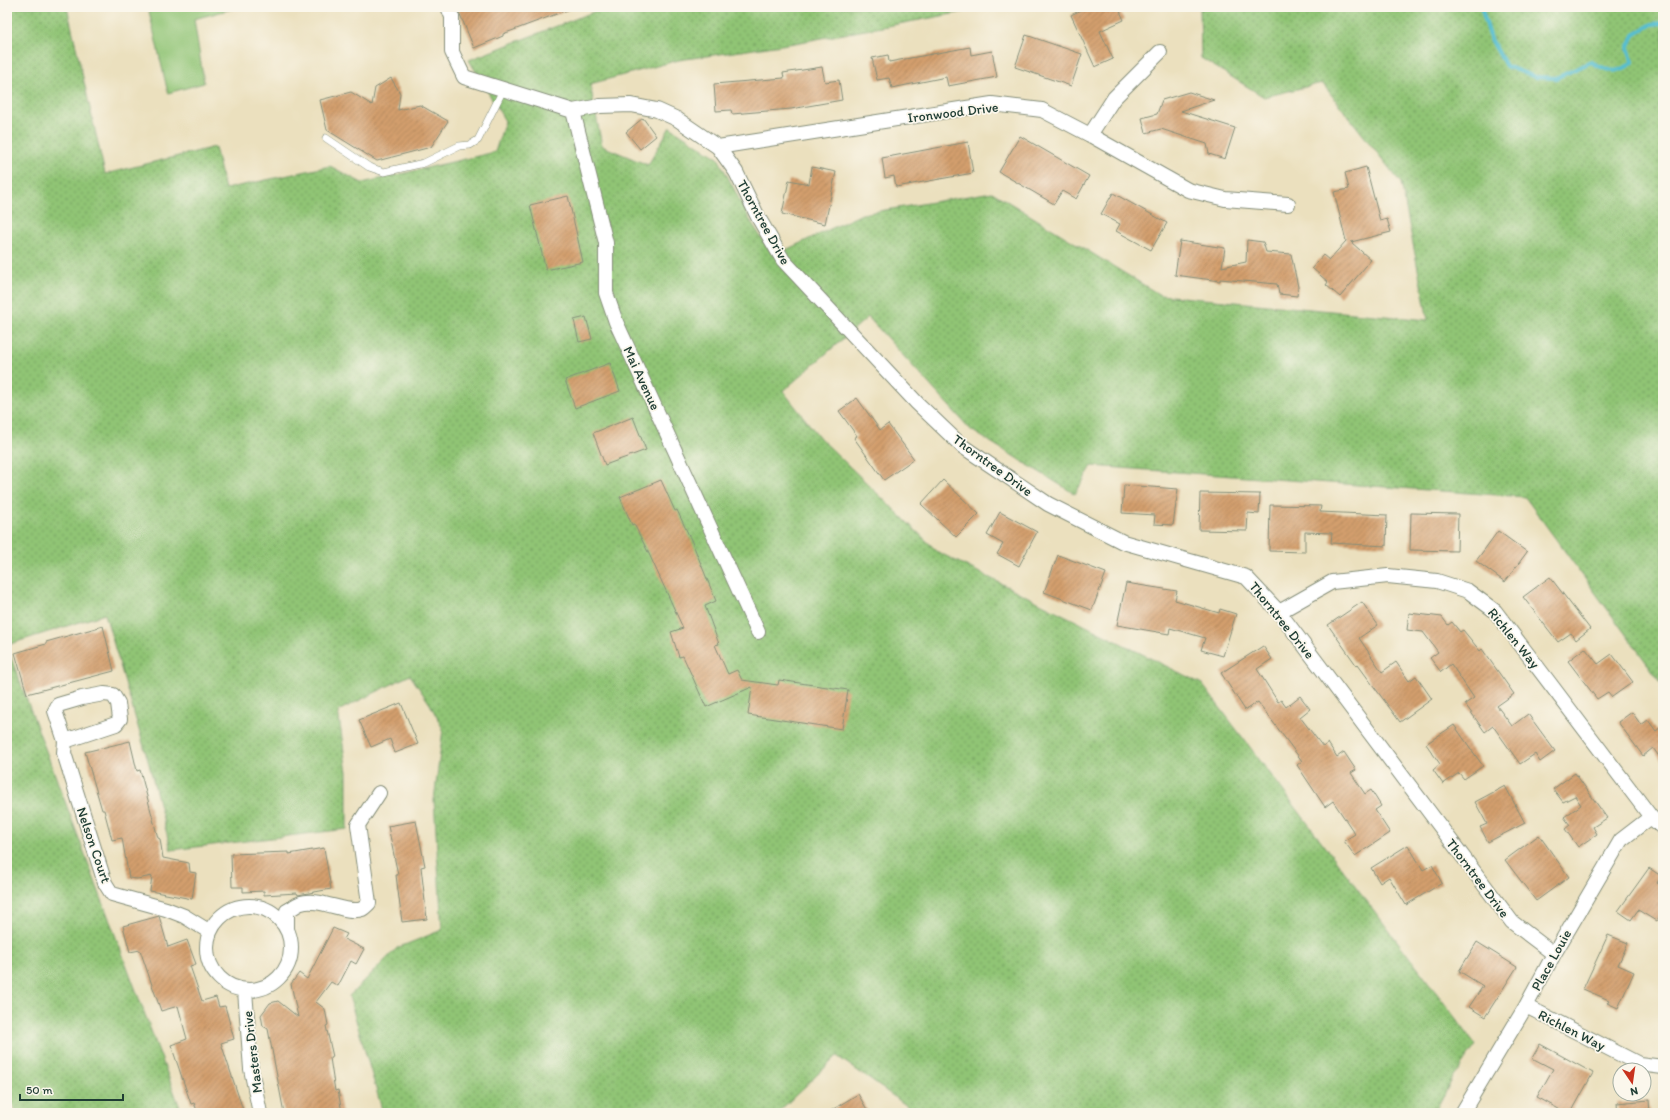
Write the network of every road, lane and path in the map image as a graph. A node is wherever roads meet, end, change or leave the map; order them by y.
1 (448, 7) edge
2 (1160, 52) dead end
3 (503, 90) junction
4 (573, 111) junction
5 (1090, 135) junction
6 (326, 138) dead end
7 (718, 147) junction
8 (1288, 204) dead end
9 (1278, 612) junction
10 (758, 632) dead end
11 (65, 741) junction
12 (379, 793) dead end
13 (1651, 817) junction
14 (1663, 828) edge
15 (287, 928) junction
16 (210, 932) junction
17 (1554, 954) junction
18 (245, 991) junction
19 (1526, 1006) junction
20 (1663, 1067) edge
21 (260, 1113) edge
22 (1462, 1113) edge

1 - 3 street, Thorntree Drive
2 - 5 street
3 - 4 street, Thorntree Drive
3 - 6 lane
4 - 7 street, Thorntree Drive
4 - 10 street, Mai Avenue
5 - 7 street, Ironwood Drive
5 - 8 street, Ironwood Drive
7 - 9 street, Thorntree Drive
9 - 13 street, Richlen Way
9 - 17 street, Thorntree Drive
11 - 11 street, Nelson Court
11 - 16 street, Nelson Court
12 - 15 street
13 - 14 street, Richlen Way
13 - 17 street, Place Louie
15 - 16 street
15 - 18 street, Masters Drive
16 - 18 street, Masters Drive
17 - 19 street, Place Louie
18 - 21 street, Masters Drive
19 - 20 street, Richlen Way
19 - 22 street, Place Louie

